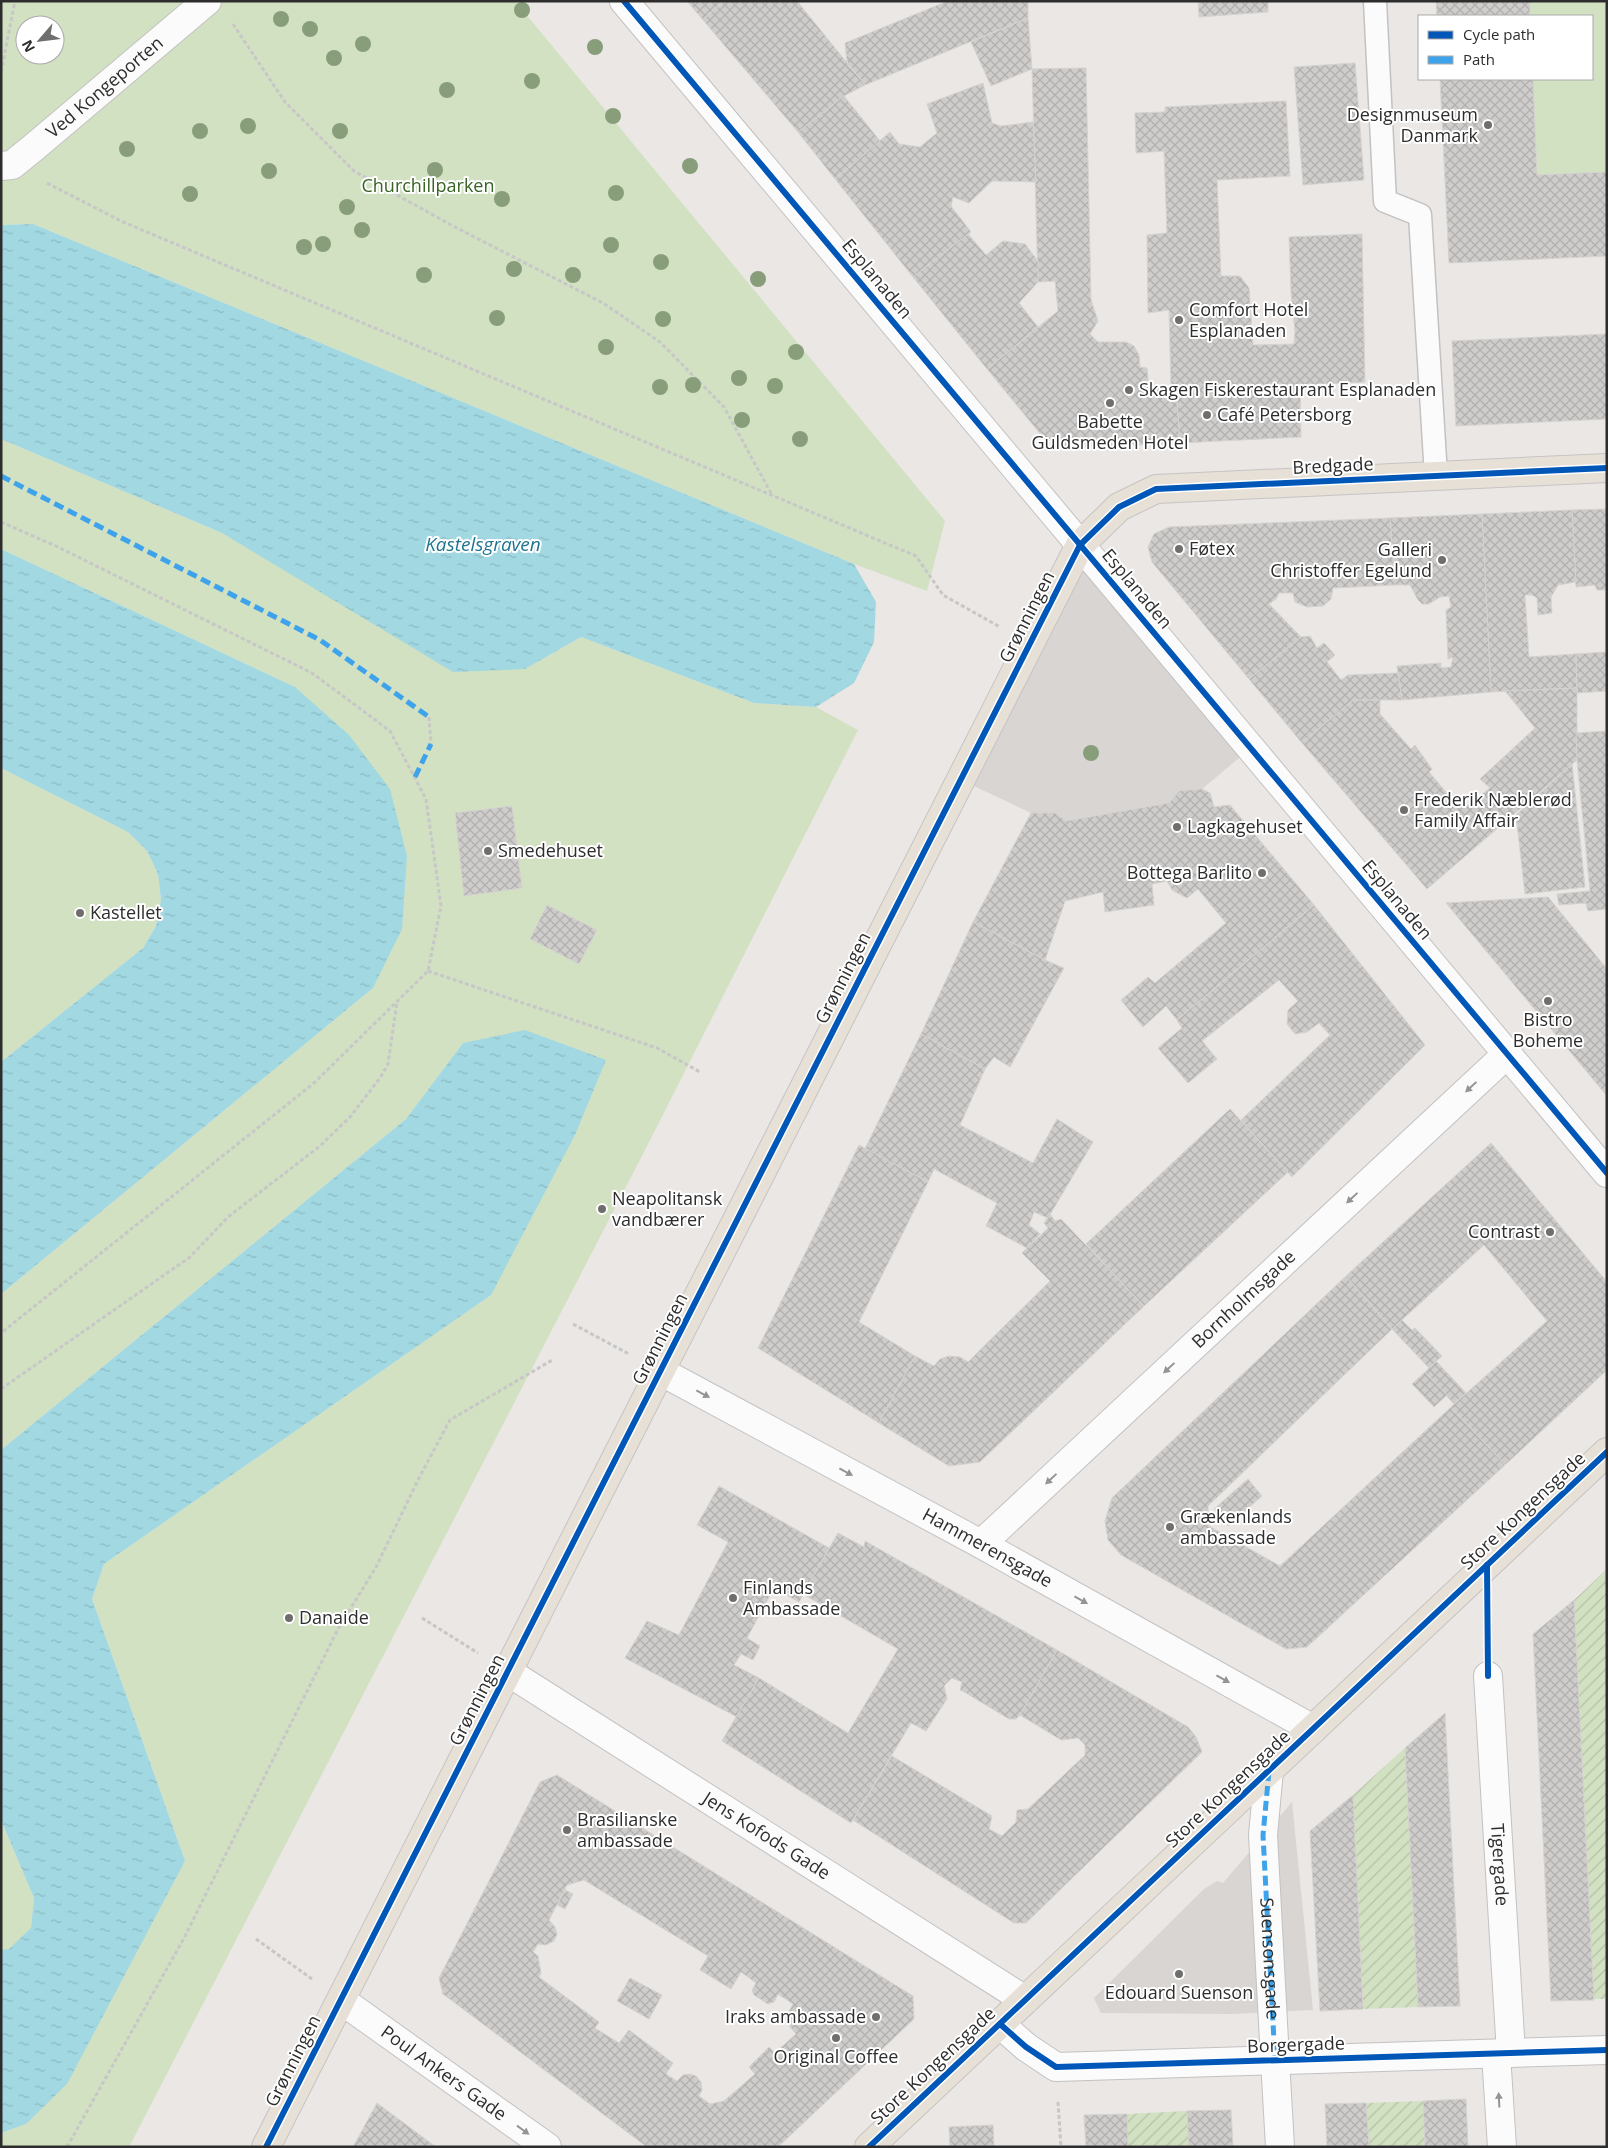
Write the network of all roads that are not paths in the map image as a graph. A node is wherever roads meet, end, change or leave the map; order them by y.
1 (624, 1) edge
2 (1375, 1) edge
3 (218, 9) edge
4 (7, 165) edge
5 (1607, 468) edge
6 (1436, 476) junction
7 (1080, 545) junction
8 (1507, 1054) junction
9 (1607, 1173) edge
10 (660, 1371) junction
11 (1607, 1452) edge
12 (981, 1544) junction
13 (508, 1672) junction
14 (1488, 1676) dead end
15 (1313, 1729) junction
16 (1270, 1770) junction
17 (341, 2000) junction
18 (1025, 2000) junction
19 (1000, 2024) junction
20 (1607, 2050) edge
21 (1504, 2053) junction
22 (1276, 2060) junction
23 (266, 2147) edge
24 (547, 2147) edge
25 (869, 2147) edge
26 (1280, 2147) edge
27 (1502, 2147) edge

1 - 7 street, Esplanaden
2 - 6 lane
3 - 4 street, Ved Kongeporten
5 - 6 main road, Bredgade
6 - 7 main road, Bredgade
7 - 8 street, Esplanaden
7 - 10 main road, Grønningen
8 - 9 street, Esplanaden
8 -> 12 street, Bornholmsgade
10 -> 12 street, Hammerensgade
10 - 13 main road, Grønningen
11 - 15 main road, Store Kongensgade
12 -> 15 street, Hammerensgade
13 - 17 main road, Grønningen
13 - 18 street, Jens Kofods Gade
14 - 21 street, Tigergade
15 - 16 main road, Store Kongensgade
16 - 18 main road, Store Kongensgade
16 - 22 street, Suensonsgade
17 - 23 main road, Grønningen
17 -> 24 street, Poul Ankers Gade
18 - 19 main road, Store Kongensgade
19 - 22 street, Borgergade
19 - 25 main road, Store Kongensgade
20 - 21 street, Borgergade
21 - 22 street, Borgergade
27 -> 21 street, Tigergade
22 - 26 street, Suensonsgade

